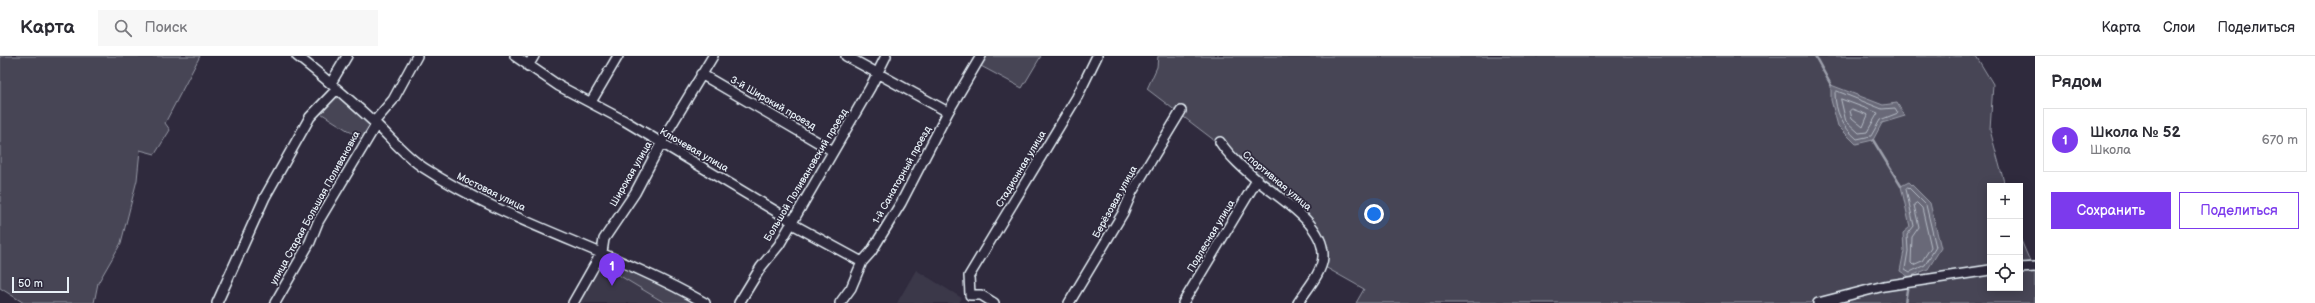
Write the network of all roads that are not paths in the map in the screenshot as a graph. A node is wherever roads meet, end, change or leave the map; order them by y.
1 (297, 56) edge
2 (347, 56) edge
3 (417, 56) edge
4 (515, 56) edge
5 (534, 56) edge
6 (618, 56) edge
7 (712, 56) edge
8 (846, 56) edge
9 (886, 56) edge
10 (981, 56) edge
11 (1097, 56) edge
12 (528, 66) junction
13 (701, 74) junction
14 (877, 74) junction
15 (334, 86) junction
16 (591, 102) junction
17 (1181, 111) dead end
18 (948, 112) junction
19 (375, 123) junction
20 (1220, 142) dead end
21 (661, 144) junction
22 (833, 151) junction
23 (1257, 180) junction
24 (792, 222) junction
25 (602, 252) junction
26 (862, 262) junction
27 (2035, 267) edge
28 (2023, 268) edge
29 (1987, 270) edge
30 (970, 294) junction
31 (217, 303) edge
32 (274, 303) edge
33 (573, 303) edge
34 (705, 303) edge
35 (739, 303) edge
36 (840, 303) edge
37 (965, 303) edge
38 (994, 303) edge
39 (1069, 303) edge
40 (1183, 303) edge
41 (1298, 303) edge
42 (1818, 303) edge

1 - 15 street, Мостовая улица
2 - 15 street
3 - 19 street, улица Старая Большая Поливановка
4 - 12 street, Ключевая улица
5 - 12 street
6 - 16 street
7 - 13 street, Широкая улица
8 - 14 street
9 - 14 street, Большой Поливановский проезд
10 - 18 street, 1-й Санаторный проезд
11 - 30 street, Стадионная улица
12 - 16 street, Ключевая улица
13 - 21 street, Широкая улица
13 - 22 street, 3-й Широкий проезд
14 - 18 street
14 - 22 street, Большой Поливановский проезд
15 - 19 street, Мостовая улица
15 - 31 street
16 - 21 street, Ключевая улица
17 - 39 street, Берёзовая улица
18 - 26 street, 1-й Санаторный проезд
19 - 25 street, Мостовая улица
19 - 32 street, улица Старая Большая Поливановка
20 - 23 street, Спортивная улица
21 - 24 street, Ключевая улица
21 - 25 street, Широкая улица
22 - 24 street, Большой Поливановский проезд
23 - 40 street, Подлесная улица
23 - 41 street, Спортивная улица
24 - 26 street, Ключевая улица
24 - 35 street, Большой Поливановский проезд
25 - 33 street, Широкая улица
25 - 34 street, Мостовая улица
26 - 36 street, 1-й Санаторный проезд
27 - 28 street
29 - 42 street
30 - 37 street
30 - 38 street

